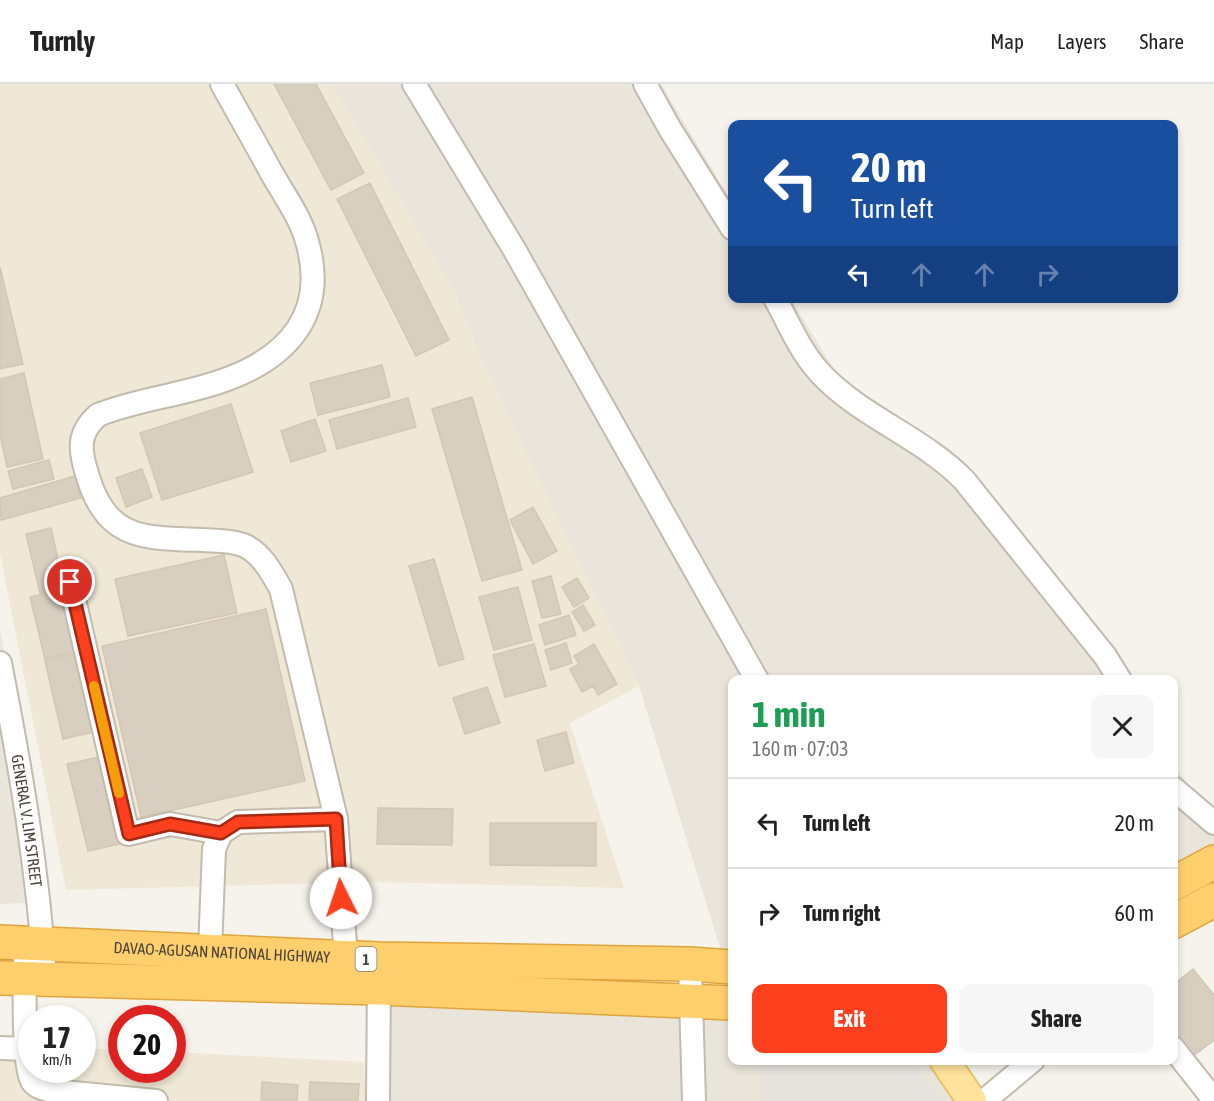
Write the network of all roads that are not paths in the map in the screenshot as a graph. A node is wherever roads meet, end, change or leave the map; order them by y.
1 (222, 84) edge
2 (414, 84) edge
3 (645, 84) edge
4 (728, 222) edge
5 (778, 303) edge
6 (70, 582) dead end
7 (0, 663) edge
8 (754, 675) edge
9 (1117, 675) edge
10 (1178, 790) edge
11 (336, 819) junction
12 (1214, 823) edge
13 (221, 833) junction
14 (1214, 862) edge
15 (1178, 881) edge
16 (1214, 900) edge
17 (1178, 919) edge
18 (23, 943) edge
19 (210, 951) junction
20 (346, 958) junction
21 (690, 964) junction
22 (728, 968) edge
23 (379, 974) junction
24 (24, 978) edge
25 (690, 999) junction
26 (728, 1003) edge
27 (25, 1005) edge
28 (0, 1048) edge
29 (18, 1049) edge
30 (1178, 1054) edge
31 (947, 1065) edge
32 (1027, 1065) edge
33 (36, 1083) edge
34 (1214, 1100) edge
35 (156, 1101) edge
36 (378, 1101) edge
37 (694, 1101) edge
38 (972, 1101) edge
39 (984, 1101) edge

1 - 11 street
2 - 8 street
3 - 4 street
5 - 9 street
6 - 13 street
7 - 18 street, GENERAL V. LIM STREET
10 - 12 street
11 - 13 street
11 - 20 street
13 - 19 street
14 - 15 highway
16 - 17 highway
18 - 19 highway, DAVAO-AGUSAN NATIONAL HIGHWAY / 1
18 - 24 street, GENERAL V. LIM STREET
19 - 20 highway, DAVAO-AGUSAN NATIONAL HIGHWAY / 1
20 - 23 highway, DAVAO-AGUSAN NATIONAL HIGHWAY / 1
21 - 22 highway, DAVAO-AGUSAN NATIONAL HIGHWAY / 1
21 - 23 highway, DAVAO-AGUSAN NATIONAL HIGHWAY / 1
21 - 25 street
23 - 24 highway, DAVAO-AGUSAN NATIONAL HIGHWAY / 1
23 - 25 highway, DAVAO-AGUSAN NATIONAL HIGHWAY / 1
23 - 36 street
24 - 27 street, GENERAL V. LIM STREET
25 - 26 highway, DAVAO-AGUSAN NATIONAL HIGHWAY / 1
25 - 37 street
28 - 29 street
30 - 34 street
31 - 38 main road
32 - 39 street
33 - 35 street, GENERAL V. LIM STREET

